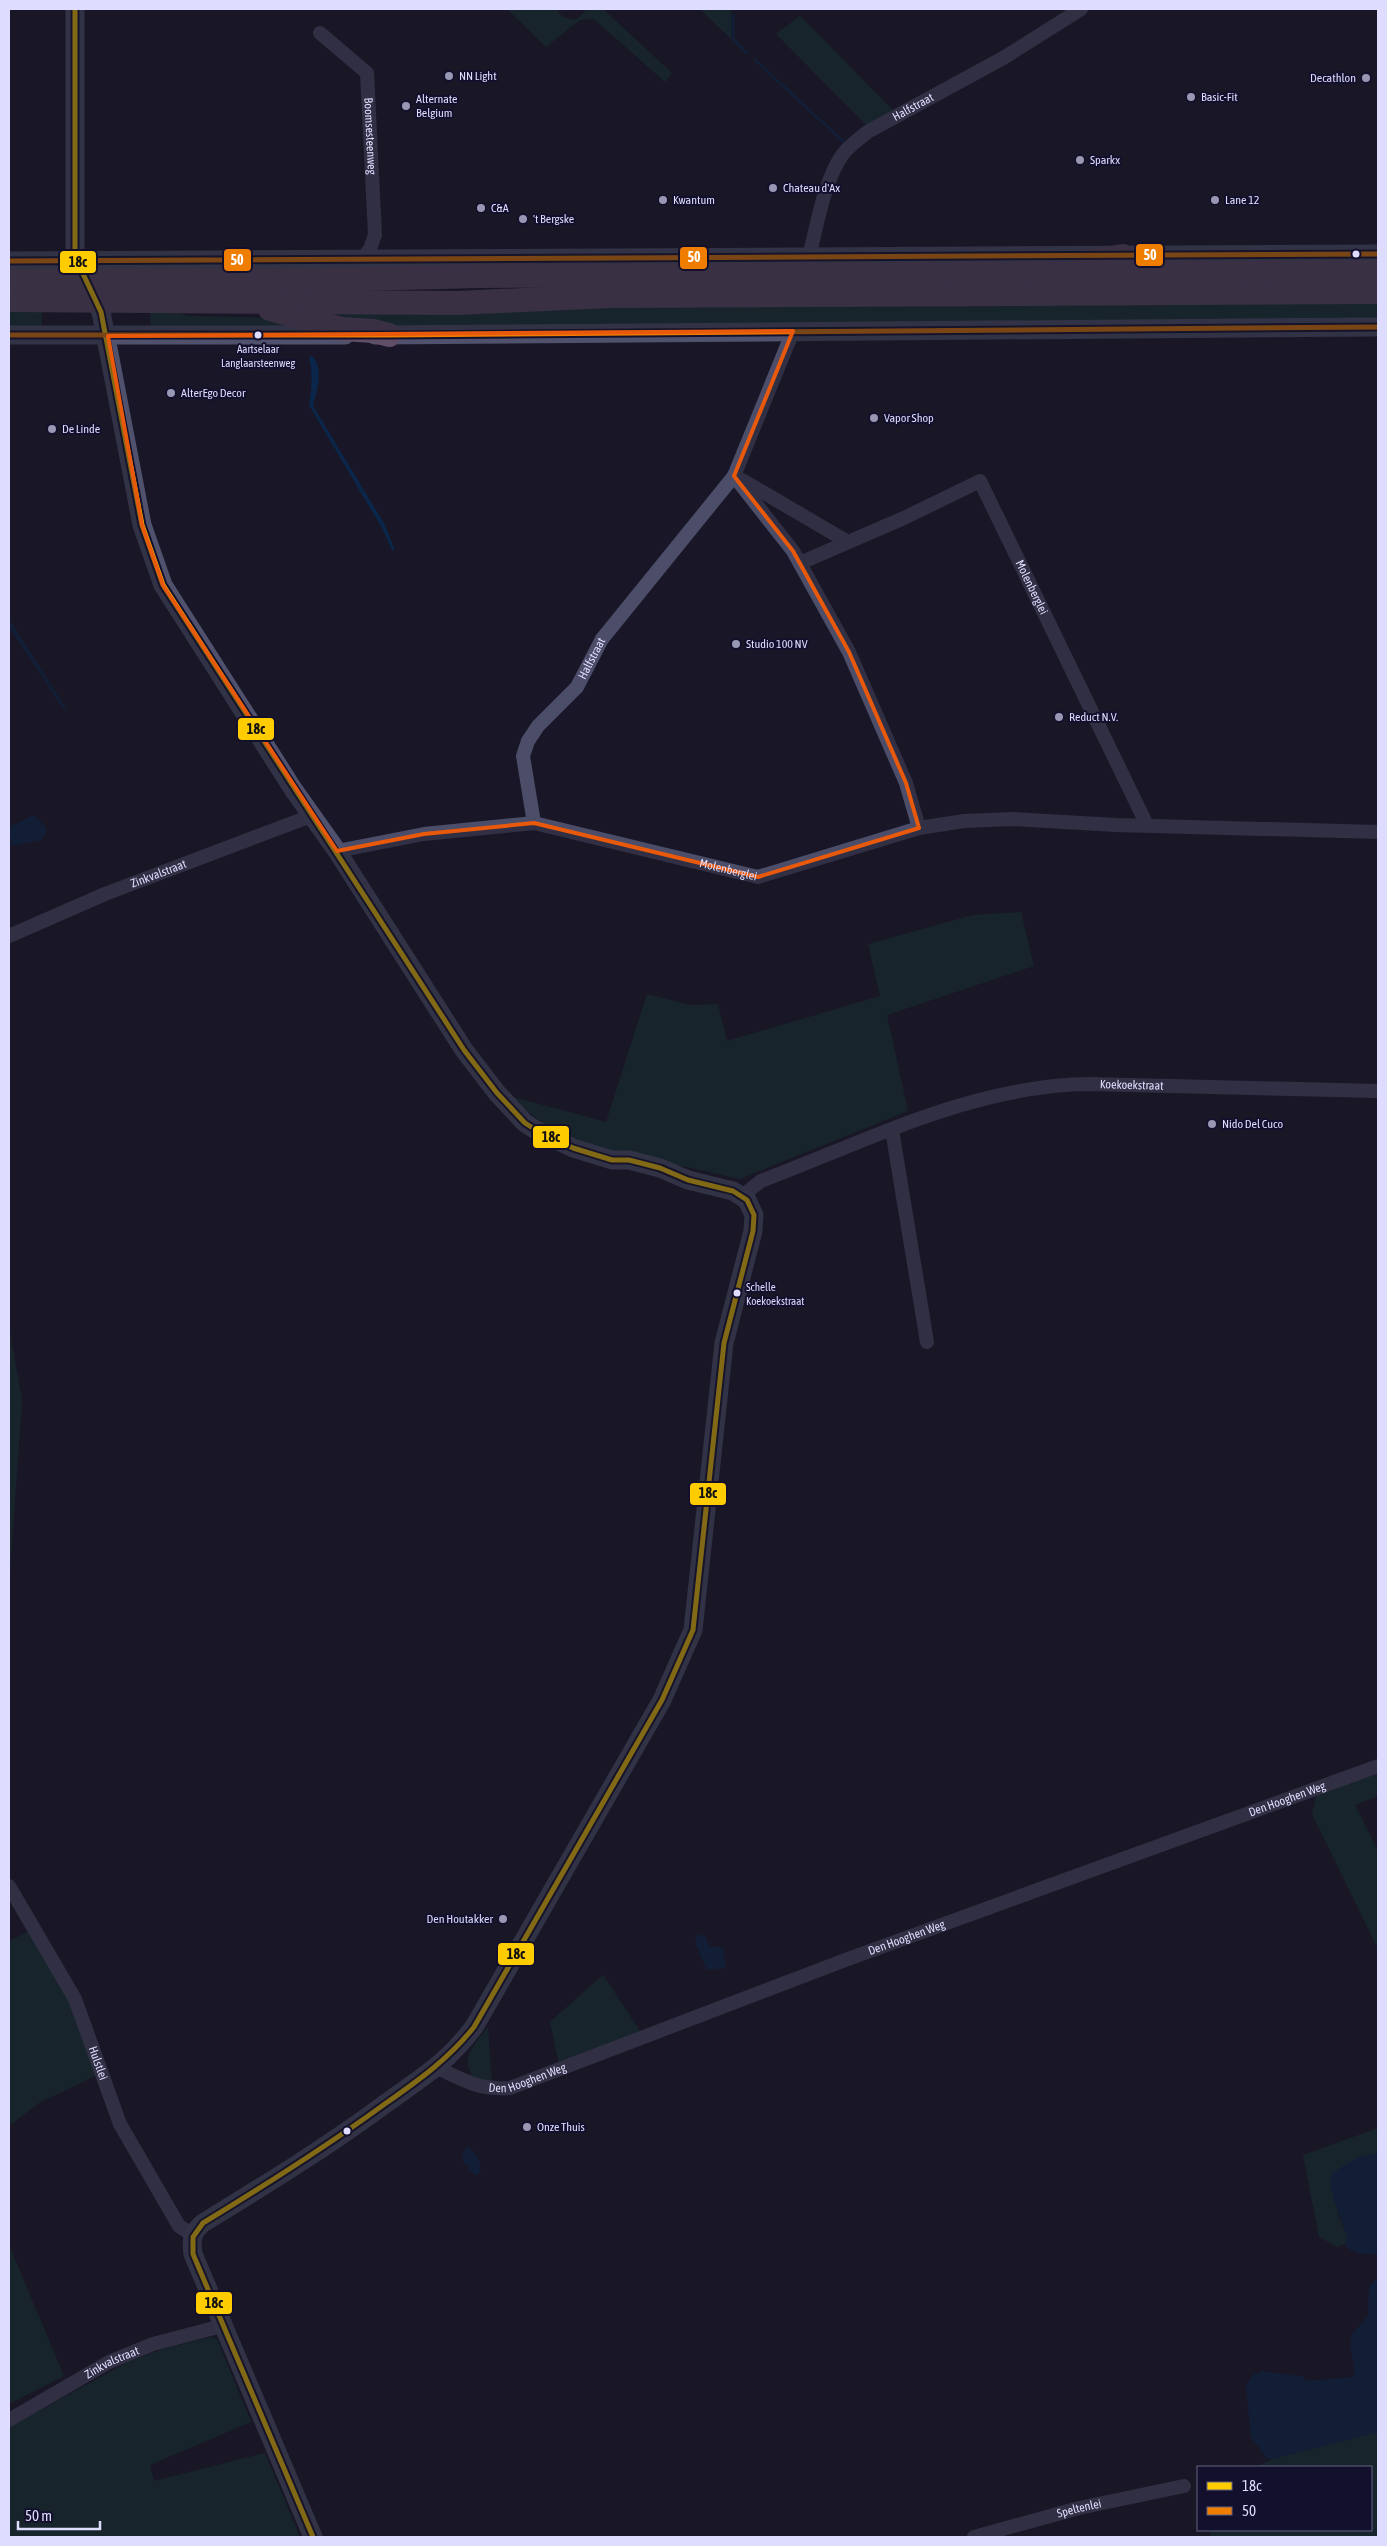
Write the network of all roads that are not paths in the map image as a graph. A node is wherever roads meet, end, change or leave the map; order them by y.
1 (75, 9) edge
2 (1081, 9) edge
3 (320, 33) dead end
4 (1378, 254) edge
5 (1123, 256) junction
6 (809, 257) junction
7 (362, 259) junction
8 (9, 261) edge
9 (1378, 272) edge
10 (1019, 274) junction
11 (87, 280) junction
12 (9, 281) edge
13 (1378, 292) edge
14 (9, 300) edge
15 (252, 302) junction
16 (1378, 328) edge
17 (793, 331) junction
18 (9, 335) edge
19 (389, 335) junction
20 (109, 342) junction
21 (734, 476) junction
22 (848, 542) junction
23 (800, 563) junction
24 (311, 816) junction
25 (534, 823) junction
26 (1147, 825) junction
27 (919, 828) junction
28 (1378, 832) edge
29 (337, 851) junction
30 (9, 936) edge
31 (1378, 1091) edge
32 (892, 1130) junction
33 (742, 1196) junction
34 (927, 1342) dead end
35 (1378, 1766) edge
36 (9, 1886) edge
37 (438, 2068) junction
38 (193, 2234) junction
39 (222, 2326) junction
40 (9, 2420) edge
41 (1184, 2486) dead end
42 (313, 2537) edge
43 (974, 2537) edge

1 - 11 street
2 - 6 street, Halfstraat
3 - 7 street, Boomsesteenweg
4 - 5 street
5 - 6 street
5 - 10 highway
6 - 7 street
7 - 11 street
8 - 11 street
9 - 10 highway
10 - 11 highway
11 - 12 highway
11 - 14 highway
11 - 15 highway
11 - 20 street
13 - 15 highway
15 - 19 highway
16 - 17 street
17 - 19 street
17 - 21 street, Halfstraat
18 - 20 street
19 - 20 street
20 - 24 street
21 - 22 street
21 - 23 street
21 - 25 street, Halfstraat
22 - 23 street, Molenberglei
22 - 26 street, Molenberglei
23 - 27 street
24 - 29 street
24 - 30 street, Zinkvalstraat
25 - 27 street, Molenberglei
25 - 29 street
26 - 27 street, Molenberglei
26 - 28 street, Molenberglei
29 - 33 street
31 - 32 street, Koekoekstraat
32 - 33 street, Koekoekstraat
32 - 34 street
33 - 37 street
35 - 37 street, Den Hooghen Weg
36 - 38 street, Hulstlei
37 - 38 street
38 - 39 street
39 - 40 street, Zinkvalstraat
39 - 42 street
41 - 43 street, Speltenlei

